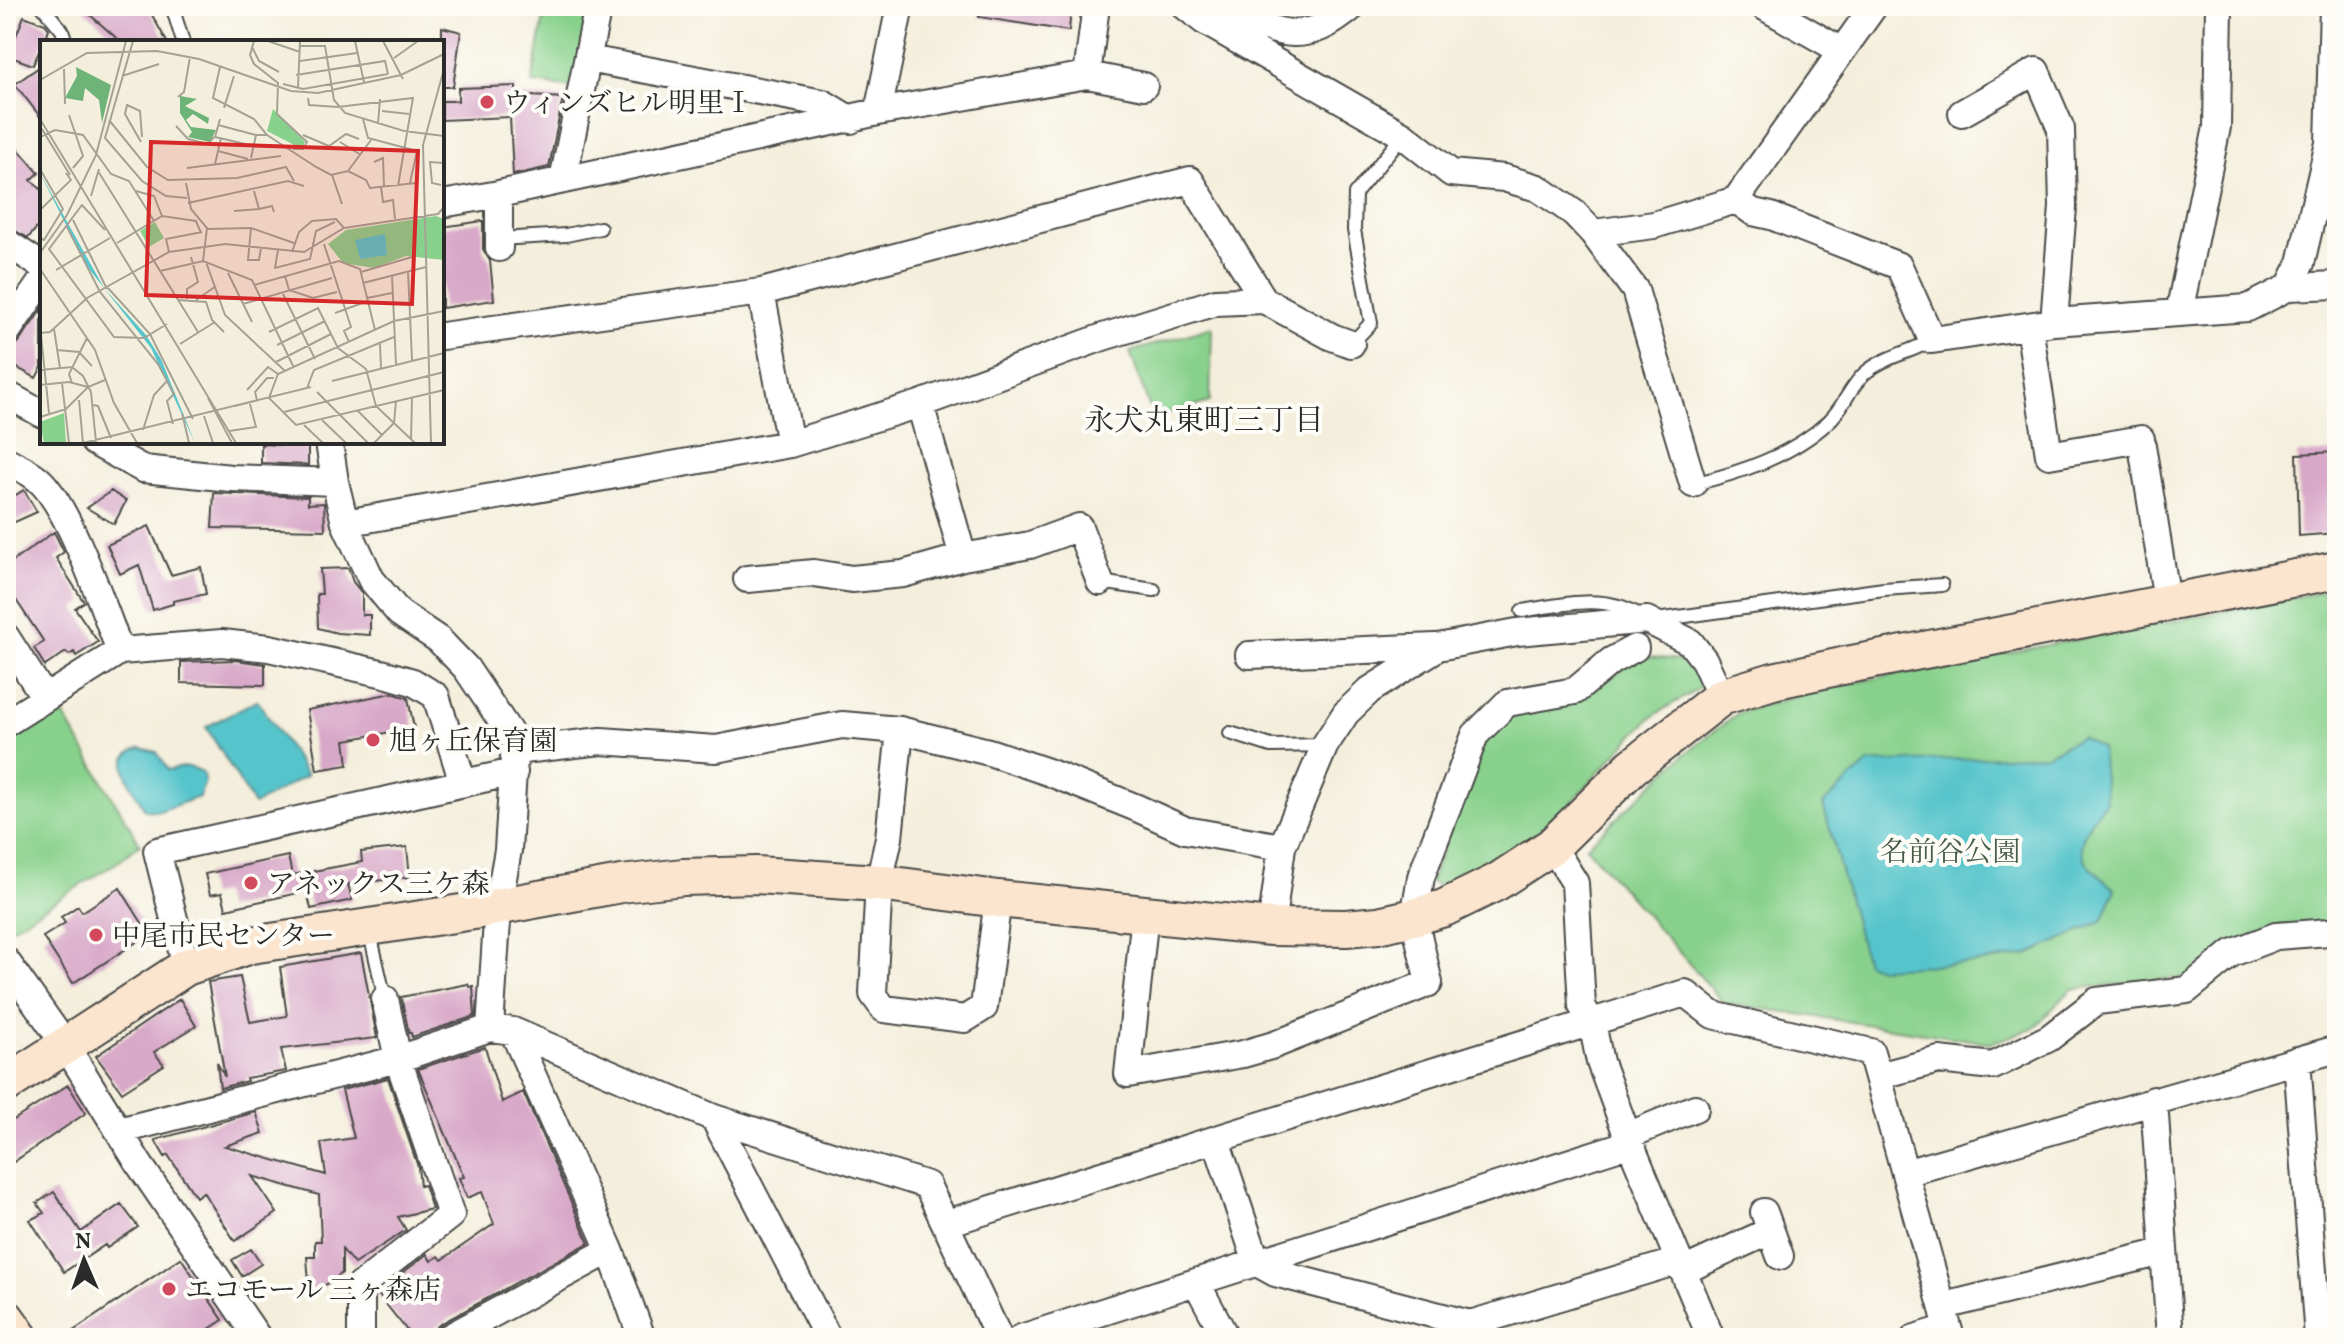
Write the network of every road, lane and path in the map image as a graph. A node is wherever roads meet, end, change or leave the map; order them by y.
1 (42, 6) edge
2 (172, 6) edge
3 (598, 6) edge
4 (900, 6) edge
5 (1096, 6) edge
6 (1185, 6) edge
7 (1220, 6) edge
8 (1353, 6) edge
9 (1763, 6) edge
10 (1874, 6) edge
11 (2219, 6) edge
12 (2333, 6) edge
13 (65, 40) edge
14 (182, 40) edge
15 (1842, 51) junction
16 (588, 59) junction
17 (1087, 75) junction
18 (1144, 86) dead end
19 (878, 112) junction
20 (1962, 113) dead end
21 (851, 120) junction
22 (1403, 135) junction
23 (563, 180) junction
24 (499, 194) junction
25 (1736, 200) junction
26 (444, 204) edge
27 (600, 228) dead end
28 (1593, 233) junction
29 (6, 242) edge
30 (499, 244) joint
31 (40, 265) edge
32 (40, 284) edge
33 (2337, 285) edge
34 (2289, 287) junction
35 (761, 292) junction
36 (1264, 300) junction
37 (2179, 313) junction
38 (2041, 324) junction
39 (6, 333) edge
40 (444, 336) edge
41 (1932, 340) junction
42 (1351, 344) joint
43 (6, 394) edge
44 (920, 404) junction
45 (40, 413) edge
46 (98, 444) edge
47 (329, 444) edge
48 (790, 444) junction
49 (6, 460) edge
50 (335, 482) junction
51 (1693, 484) joint
52 (345, 523) junction
53 (963, 557) junction
54 (2337, 570) edge
55 (747, 579) dead end
56 (1100, 582) joint
57 (1942, 585) dead end
58 (1154, 590) dead end
59 (2167, 601) junction
60 (1522, 611) dead end
61 (1647, 620) junction
62 (6, 637) edge
63 (1438, 647) junction
64 (1635, 648) dead end
65 (120, 651) junction
66 (1249, 655) dead end
67 (1721, 697) junction
68 (45, 698) junction
69 (6, 723) edge
70 (900, 730) junction
71 (1230, 733) dead end
72 (1325, 745) junction
73 (514, 761) junction
74 (463, 783) junction
75 (1552, 846) junction
76 (1282, 847) junction
77 (879, 883) junction
78 (998, 899) junction
79 (498, 906) junction
80 (1145, 914) junction
81 (1414, 917) junction
82 (1271, 927) junction
83 (2329, 932) dead end
84 (372, 942) dead end
85 (6, 961) edge
86 (186, 967) junction
87 (385, 999) joint
88 (1592, 1023) junction
89 (502, 1030) junction
90 (66, 1046) junction
91 (2337, 1049) edge
92 (398, 1059) junction
93 (2297, 1060) junction
94 (1878, 1076) junction
95 (6, 1084) edge
96 (2154, 1100) junction
97 (1695, 1108) dead end
98 (714, 1118) junction
99 (119, 1131) junction
100 (1216, 1140) junction
101 (1628, 1140) junction
102 (1905, 1173) junction
103 (947, 1223) junction
104 (610, 1250) junction
105 (2163, 1252) junction
106 (1780, 1256) dead end
107 (1257, 1263) junction
108 (1681, 1266) junction
109 (1196, 1282) junction
110 (6, 1318) edge
111 (1948, 1324) edge
112 (20, 1338) edge
113 (258, 1338) edge
114 (361, 1338) edge
115 (448, 1338) edge
116 (642, 1338) edge
117 (828, 1338) edge
118 (999, 1338) edge
119 (1021, 1338) edge
120 (1226, 1338) edge
121 (1711, 1338) edge
122 (1915, 1338) edge
123 (2170, 1338) edge
124 (2318, 1338) edge

1 - 13 lane
2 - 14 lane
3 - 16 street
4 - 19 street
5 - 17 street
6 - 22 street
7 - 8 street
9 - 15 street
10 - 15 street
11 - 37 street
12 - 34 street
15 - 25 street
16 - 21 street
16 - 23 street
17 - 18 street
17 - 19 street
19 - 21 street
20 - 38 street
21 - 23 street
22 - 28 street
22 - 42 lane
23 - 24 street
24 - 26 street
24 - 30 street
25 - 28 street
25 - 41 street
27 - 30 lane
28 - 51 street
29 - 31 street
32 - 39 street
33 - 34 street
34 - 37 street
35 - 36 street
35 - 40 street
35 - 48 street
36 - 42 street
36 - 44 street
37 - 38 street
38 - 41 street
38 - 59 street
41 - 51 lane
43 - 45 street
44 - 48 street
44 - 53 street
46 - 50 street
47 - 50 street
48 - 52 street
49 - 65 street
50 - 52 street
52 - 73 street
53 - 55 street
53 - 56 street
54 - 59 street
56 - 58 lane
57 - 61 lane
59 - 67 street
60 - 61 lane
61 - 63 street
61 - 67 street
62 - 68 street
63 - 66 street
63 - 72 street
64 - 81 street
65 - 68 street
65 - 74 street
67 - 75 street
68 - 69 street
70 - 73 street
70 - 76 street
70 - 77 street
71 - 72 lane
72 - 76 street
73 - 74 street
73 - 79 street
74 - 86 street
75 - 81 street
75 - 88 street
76 - 82 street
77 - 78 street
77 - 78 street
77 - 79 street
78 - 80 street
79 - 86 street
79 - 89 street
80 - 81 street
80 - 82 street
81 - 82 street
83 - 94 street
84 - 87 lane
85 - 90 street
86 - 90 street
87 - 92 street
88 - 94 street
88 - 100 street
88 - 101 street
89 - 92 street
89 - 98 street
89 - 104 street
90 - 95 street
90 - 99 street
91 - 93 street
92 - 99 street
92 - 114 street
93 - 96 street
93 - 124 street
94 - 102 street
96 - 102 street
96 - 105 street
97 - 101 street
98 - 103 street
98 - 117 street
99 - 113 street
100 - 103 street
100 - 107 street
101 - 107 street
101 - 108 street
102 - 111 street
103 - 118 street
104 - 115 street
104 - 116 street
105 - 111 street
105 - 123 street
106 - 108 street
107 - 108 street
107 - 109 street
108 - 121 street
109 - 119 street
109 - 120 street
110 - 112 street
111 - 122 street

